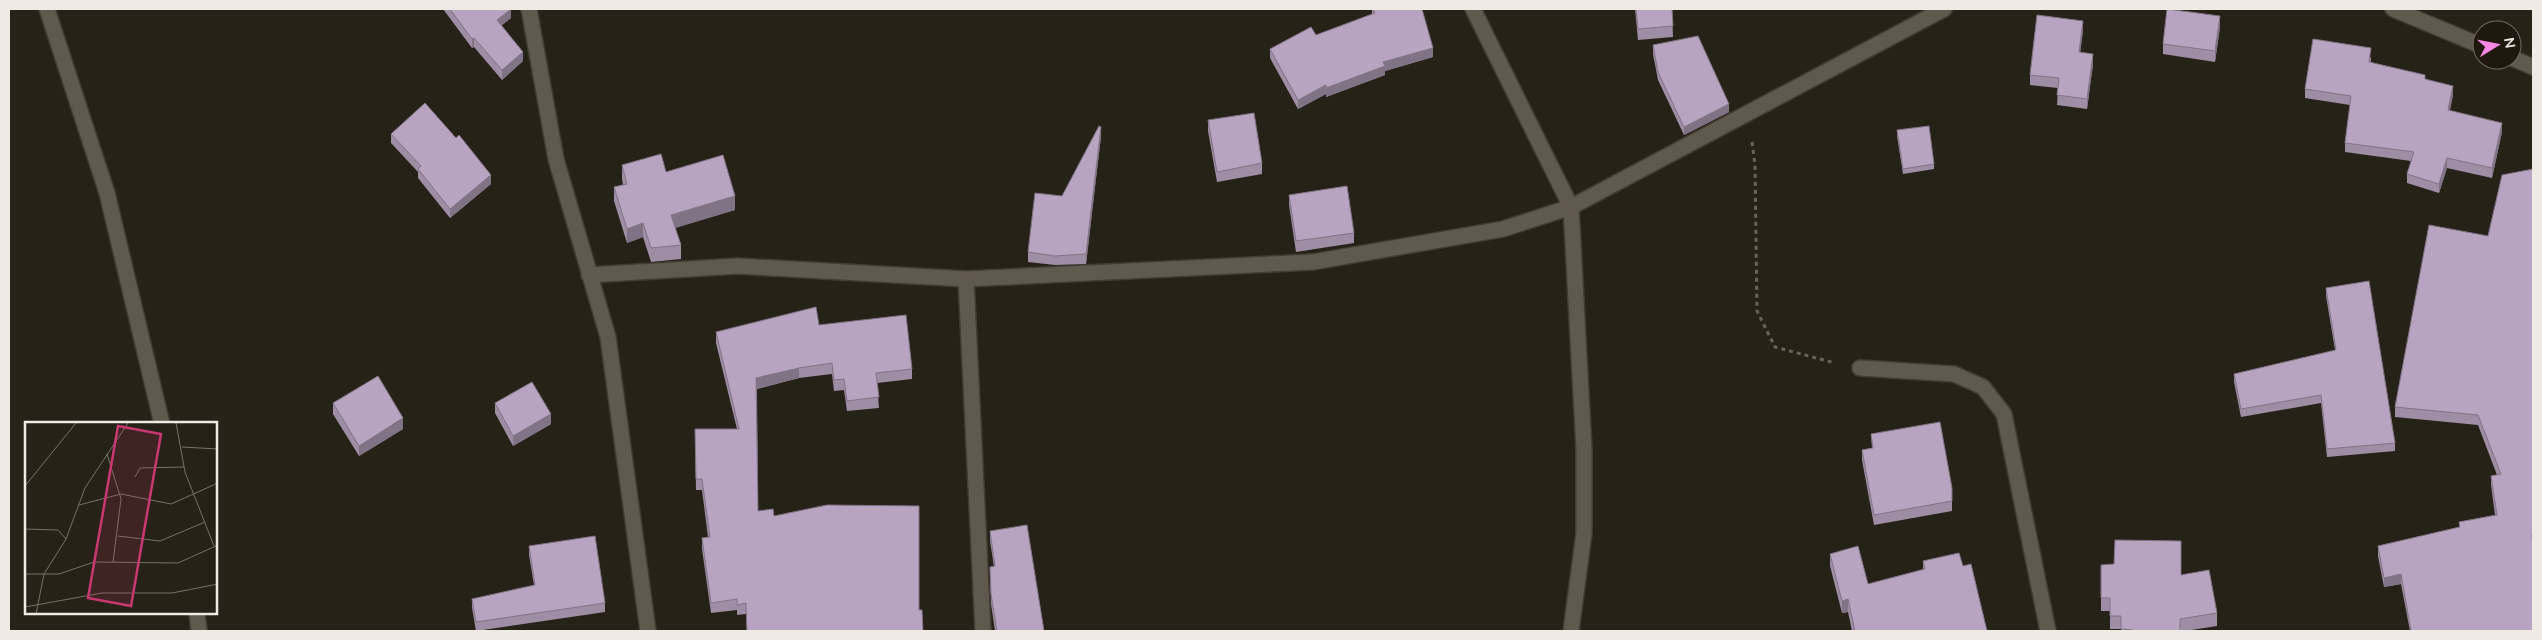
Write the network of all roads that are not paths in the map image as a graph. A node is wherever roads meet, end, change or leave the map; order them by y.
1 (47, 9) edge
2 (529, 9) edge
3 (1473, 9) edge
4 (1944, 9) edge
5 (2393, 9) edge
6 (2472, 42) edge
7 (1572, 207) junction
8 (589, 275) junction
9 (966, 279) junction
10 (1860, 368) road end
11 (162, 422) edge
12 (197, 615) edge
13 (199, 631) edge
14 (648, 631) edge
15 (984, 631) edge
16 (1571, 631) edge
17 (2048, 631) edge

1 - 11 street
2 - 8 street
3 - 7 street
4 - 7 street
5 - 6 street
7 - 9 street
7 - 16 street
8 - 9 street
8 - 14 street
9 - 15 street
10 - 17 street
12 - 13 street

